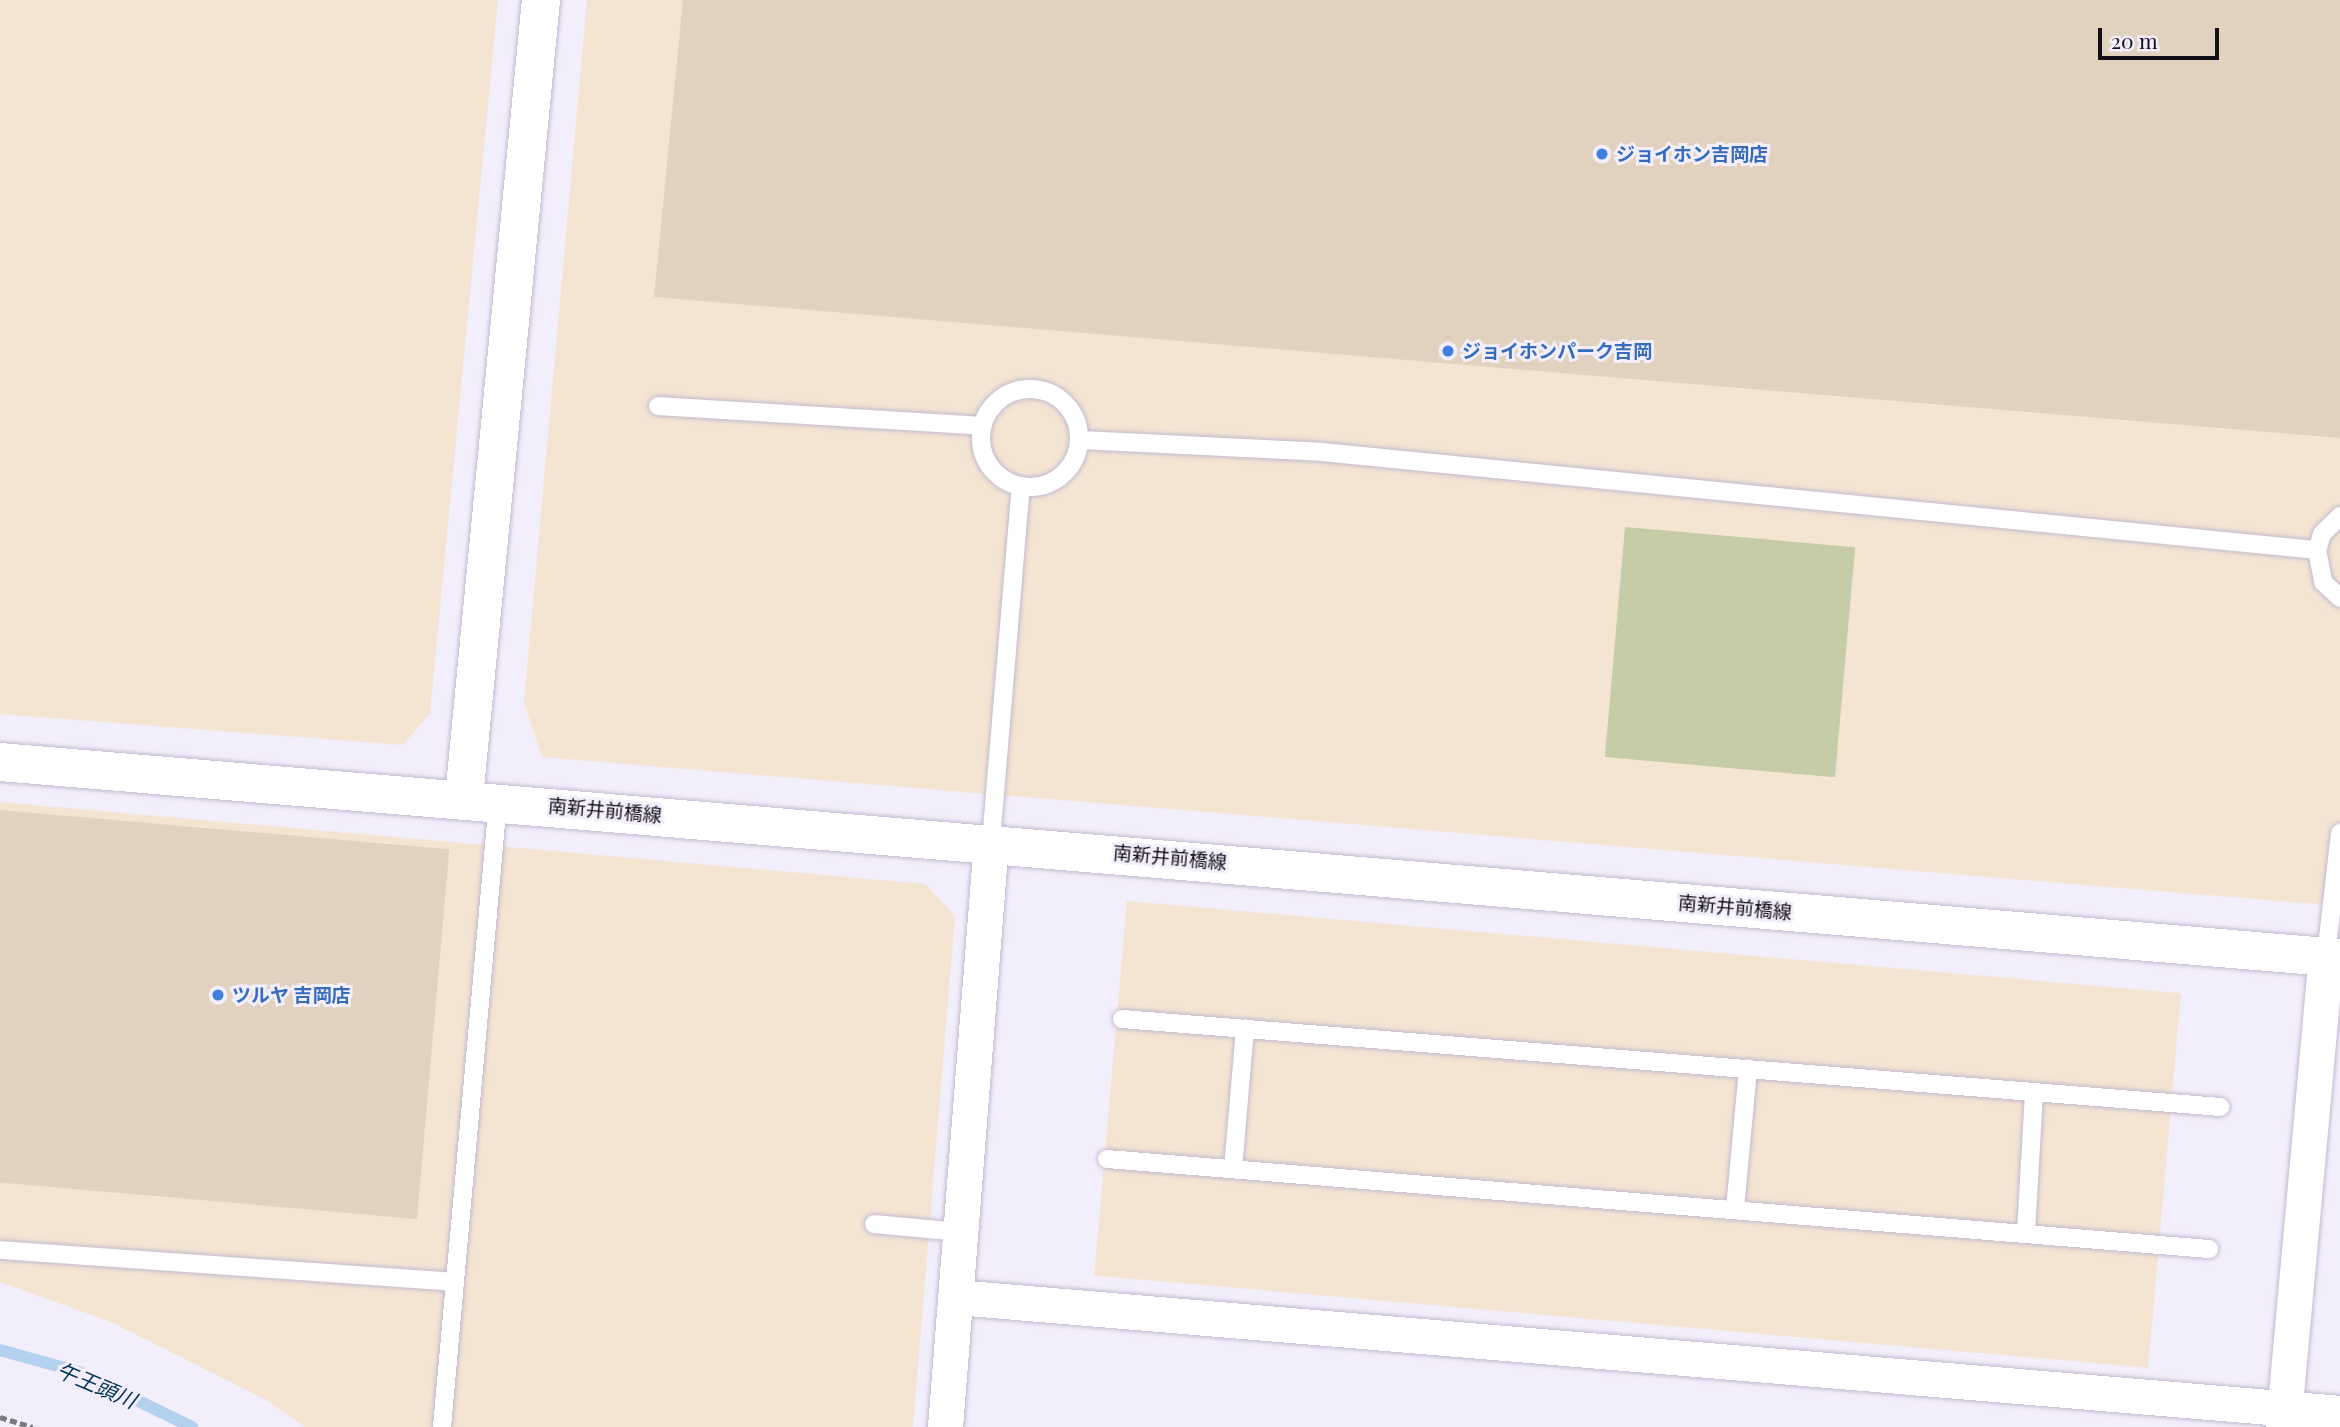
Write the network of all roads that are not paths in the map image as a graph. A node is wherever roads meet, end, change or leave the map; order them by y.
1 (541, 0) edge
2 (658, 406) dead end
3 (982, 426) junction
4 (1080, 440) junction
5 (1021, 487) junction
6 (2340, 516) edge
7 (2317, 550) junction
8 (2340, 598) edge
9 (0, 762) edge
10 (481, 799) junction
11 (2340, 833) edge
12 (991, 841) junction
13 (2333, 957) edge
14 (1122, 1018) dead end
15 (1245, 1028) junction
16 (1748, 1069) junction
17 (2034, 1093) junction
18 (2220, 1107) dead end
19 (1107, 1159) dead end
20 (1233, 1169) junction
21 (1735, 1209) junction
22 (874, 1224) dead end
23 (960, 1231) junction
24 (2026, 1232) junction
25 (2209, 1249) dead end
26 (0, 1250) edge
27 (455, 1282) junction
28 (956, 1297) junction
29 (2340, 1413) edge
30 (2283, 1417) edge
31 (442, 1427) edge
32 (945, 1427) edge

1 - 10 main road
2 - 3 lane
3 - 4 lane
3 - 5 lane
4 - 5 lane
4 - 7 lane
5 - 12 lane
6 - 7 lane
7 - 8 lane
9 - 10 main road, 南新井前橋線
10 - 12 main road, 南新井前橋線
10 - 27 lane
11 - 13 lane
12 - 13 main road, 南新井前橋線
12 - 23 street
13 - 30 street
14 - 15 lane
15 - 16 lane
15 - 20 lane
16 - 17 lane
16 - 21 lane
17 - 18 lane
17 - 24 lane
19 - 20 lane
20 - 21 lane
21 - 24 lane
22 - 23 lane
23 - 28 street
24 - 25 lane
26 - 27 lane
27 - 31 lane
28 - 30 street
28 - 32 street
29 - 30 street

